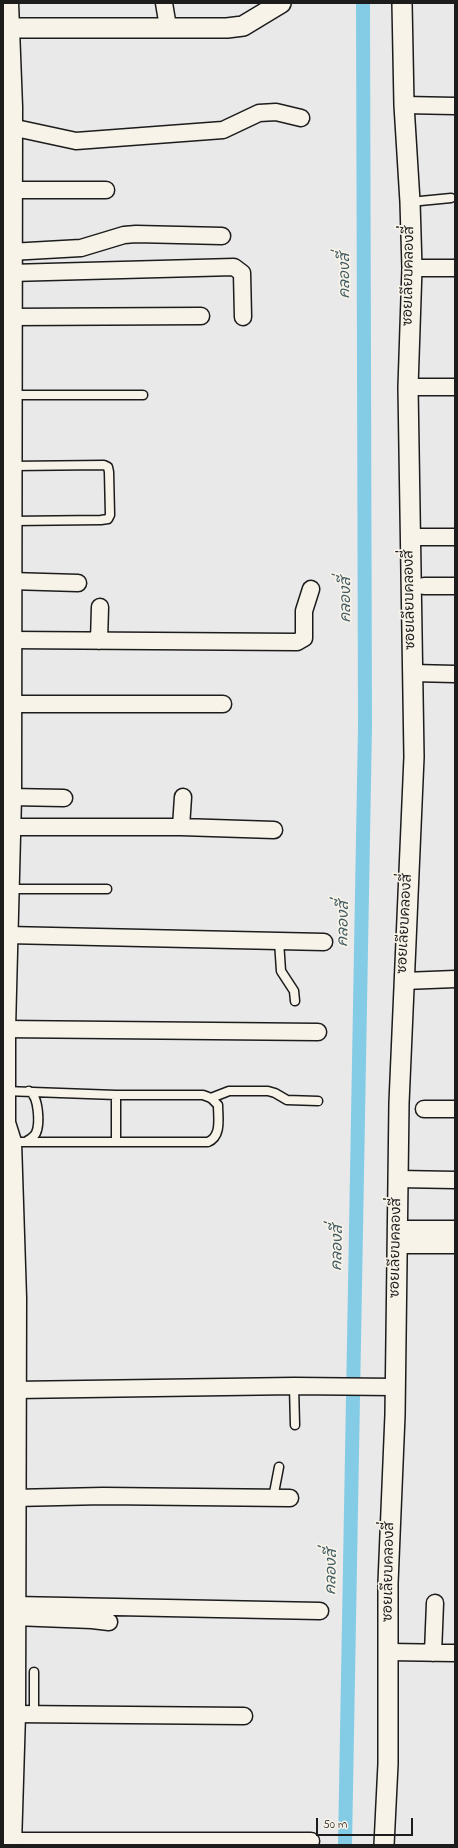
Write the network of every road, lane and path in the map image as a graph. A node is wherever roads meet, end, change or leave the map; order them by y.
1 (7, 3) edge
2 (164, 3) edge
3 (281, 3) edge
4 (402, 3) edge
5 (8, 28) junction
6 (168, 28) junction
7 (404, 105) junction
8 (455, 106) edge
9 (301, 118) dead end
10 (11, 127) junction
11 (11, 190) junction
12 (106, 190) dead end
13 (451, 198) dead end
14 (410, 202) junction
15 (222, 236) dead end
16 (10, 263) junction
17 (412, 268) junction
18 (455, 268) edge
19 (201, 316) dead end
20 (10, 317) junction
21 (243, 317) dead end
22 (408, 387) junction
23 (455, 388) edge
24 (143, 395) dead end
25 (10, 396) junction
26 (10, 466) junction
27 (10, 521) junction
28 (410, 537) junction
29 (455, 537) edge
30 (10, 580) junction
31 (78, 583) dead end
32 (424, 586) dead end
33 (455, 586) edge
34 (311, 589) dead end
35 (100, 607) dead end
36 (10, 640) junction
37 (99, 641) junction
38 (413, 673) junction
39 (455, 674) edge
40 (6, 704) edge
41 (223, 704) dead end
42 (10, 797) junction
43 (183, 797) dead end
44 (64, 798) dead end
45 (9, 827) junction
46 (181, 827) junction
47 (274, 830) dead end
48 (7, 889) junction
49 (107, 889) dead end
50 (7, 935) junction
51 (280, 941) junction
52 (324, 942) dead end
53 (455, 979) edge
54 (404, 981) junction
55 (295, 1001) dead end
56 (4, 1029) junction
57 (318, 1032) dead end
58 (4, 1091) junction
59 (29, 1092) junction
60 (116, 1095) junction
61 (212, 1098) junction
62 (318, 1101) dead end
63 (424, 1109) dead end
64 (455, 1109) edge
65 (18, 1141) junction
66 (116, 1142) junction
67 (398, 1179) junction
68 (455, 1180) edge
69 (455, 1230) edge
70 (397, 1237) junction
71 (455, 1245) edge
72 (294, 1386) junction
73 (387, 1387) junction
74 (15, 1390) junction
75 (295, 1425) dead end
76 (279, 1467) dead end
77 (14, 1498) junction
78 (273, 1498) junction
79 (290, 1498) dead end
80 (435, 1603) dead end
81 (14, 1611) junction
82 (320, 1611) dead end
83 (109, 1622) dead end
84 (390, 1652) junction
85 (432, 1653) junction
86 (455, 1653) edge
87 (34, 1672) dead end
88 (24, 1714) junction
89 (244, 1716) dead end
90 (311, 1841) dead end
91 (10, 1843) edge
92 (384, 1845) edge

1 - 5 main road
2 - 6 street
3 - 6 street
4 - 7 street, ซอยเลียบคลองสี่
5 - 6 street
5 - 10 main road
7 - 8 street
7 - 14 street, ซอยเลียบคลองสี่
9 - 10 street
10 - 11 main road
11 - 12 street
11 - 16 main road
13 - 14 lane
14 - 17 street, ซอยเลียบคลองสี่
15 - 16 street
16 - 20 main road
16 - 21 street
17 - 18 street
17 - 22 street, ซอยเลียบคลองสี่
19 - 20 street
20 - 25 main road
22 - 23 street
22 - 28 street, ซอยเลียบคลองสี่
24 - 25 lane
25 - 26 main road
26 - 27 main road
26 - 27 lane
27 - 30 main road
28 - 29 street
28 - 38 street, ซอยเลียบคลองสี่
30 - 31 street
30 - 36 main road
32 - 33 street
34 - 37 street
35 - 37 street
36 - 37 street
36 - 40 main road
38 - 39 street
38 - 54 street, ซอยเลียบคลองสี่
40 - 41 street
40 - 42 main road
42 - 44 street
42 - 45 main road
43 - 46 street
45 - 46 street
45 - 48 main road
46 - 47 street
48 - 49 lane
48 - 50 main road
50 - 51 street
50 - 56 main road
51 - 52 street
51 - 55 lane
53 - 54 street
54 - 67 street, ซอยเลียบคลองสี่
56 - 57 street
56 - 58 main road
58 - 59 lane
58 - 65 main road
59 - 60 lane
59 - 65 lane
60 - 61 lane
60 - 66 lane
61 - 62 lane
61 - 66 lane
63 - 64 street
65 - 66 lane
65 - 74 main road
67 - 68 street
67 - 70 street, ซอยเลียบคลองสี่
69 - 70 street
70 - 71 street
70 - 73 street, ซอยเลียบคลองสี่
72 - 73 street
72 - 74 street
72 - 75 lane
73 - 84 street, ซอยเลียบคลองสี่
74 - 77 main road
76 - 78 lane
77 - 78 street
77 - 81 main road
78 - 79 street
80 - 85 street
81 - 82 street
81 - 83 street
81 - 88 main road
84 - 85 street
84 - 92 street, ซอยเลียบคลองสี่
85 - 86 street
87 - 88 lane
88 - 89 street
88 - 91 main road
90 - 91 street

